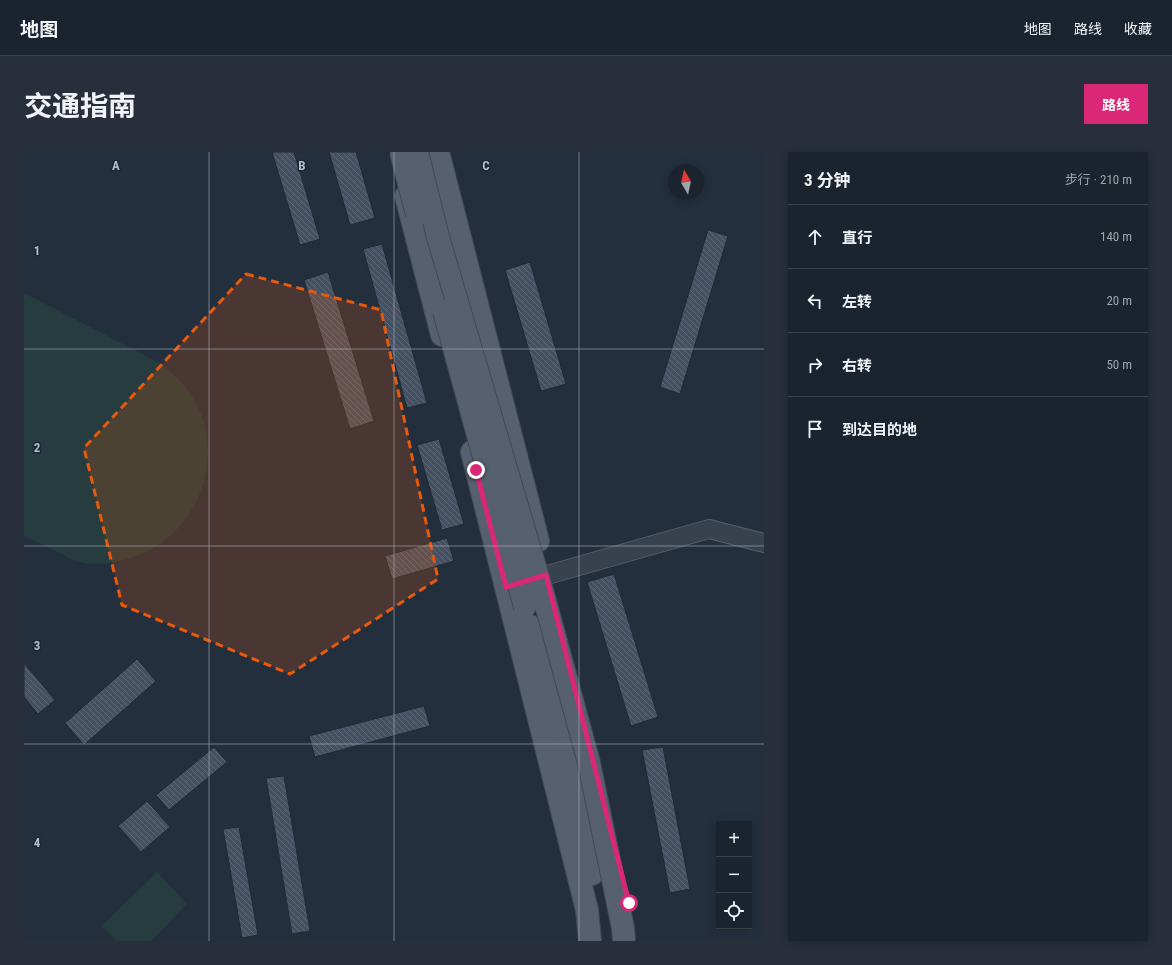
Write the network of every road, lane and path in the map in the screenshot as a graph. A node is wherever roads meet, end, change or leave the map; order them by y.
1 (395, 152) edge
2 (401, 152) edge
3 (418, 152) edge
4 (438, 152) edge
5 (764, 543) edge
6 (546, 575) junction
7 (506, 587) junction
8 (590, 941) edge
9 (604, 941) edge
10 (624, 941) edge
11 (632, 941) edge

1 - 7 main road
2 - 9 main road, bridge
3 - 10 main road, bridge
4 - 6 main road
5 - 6 street
6 - 7 street
6 - 11 main road
7 - 8 main road

